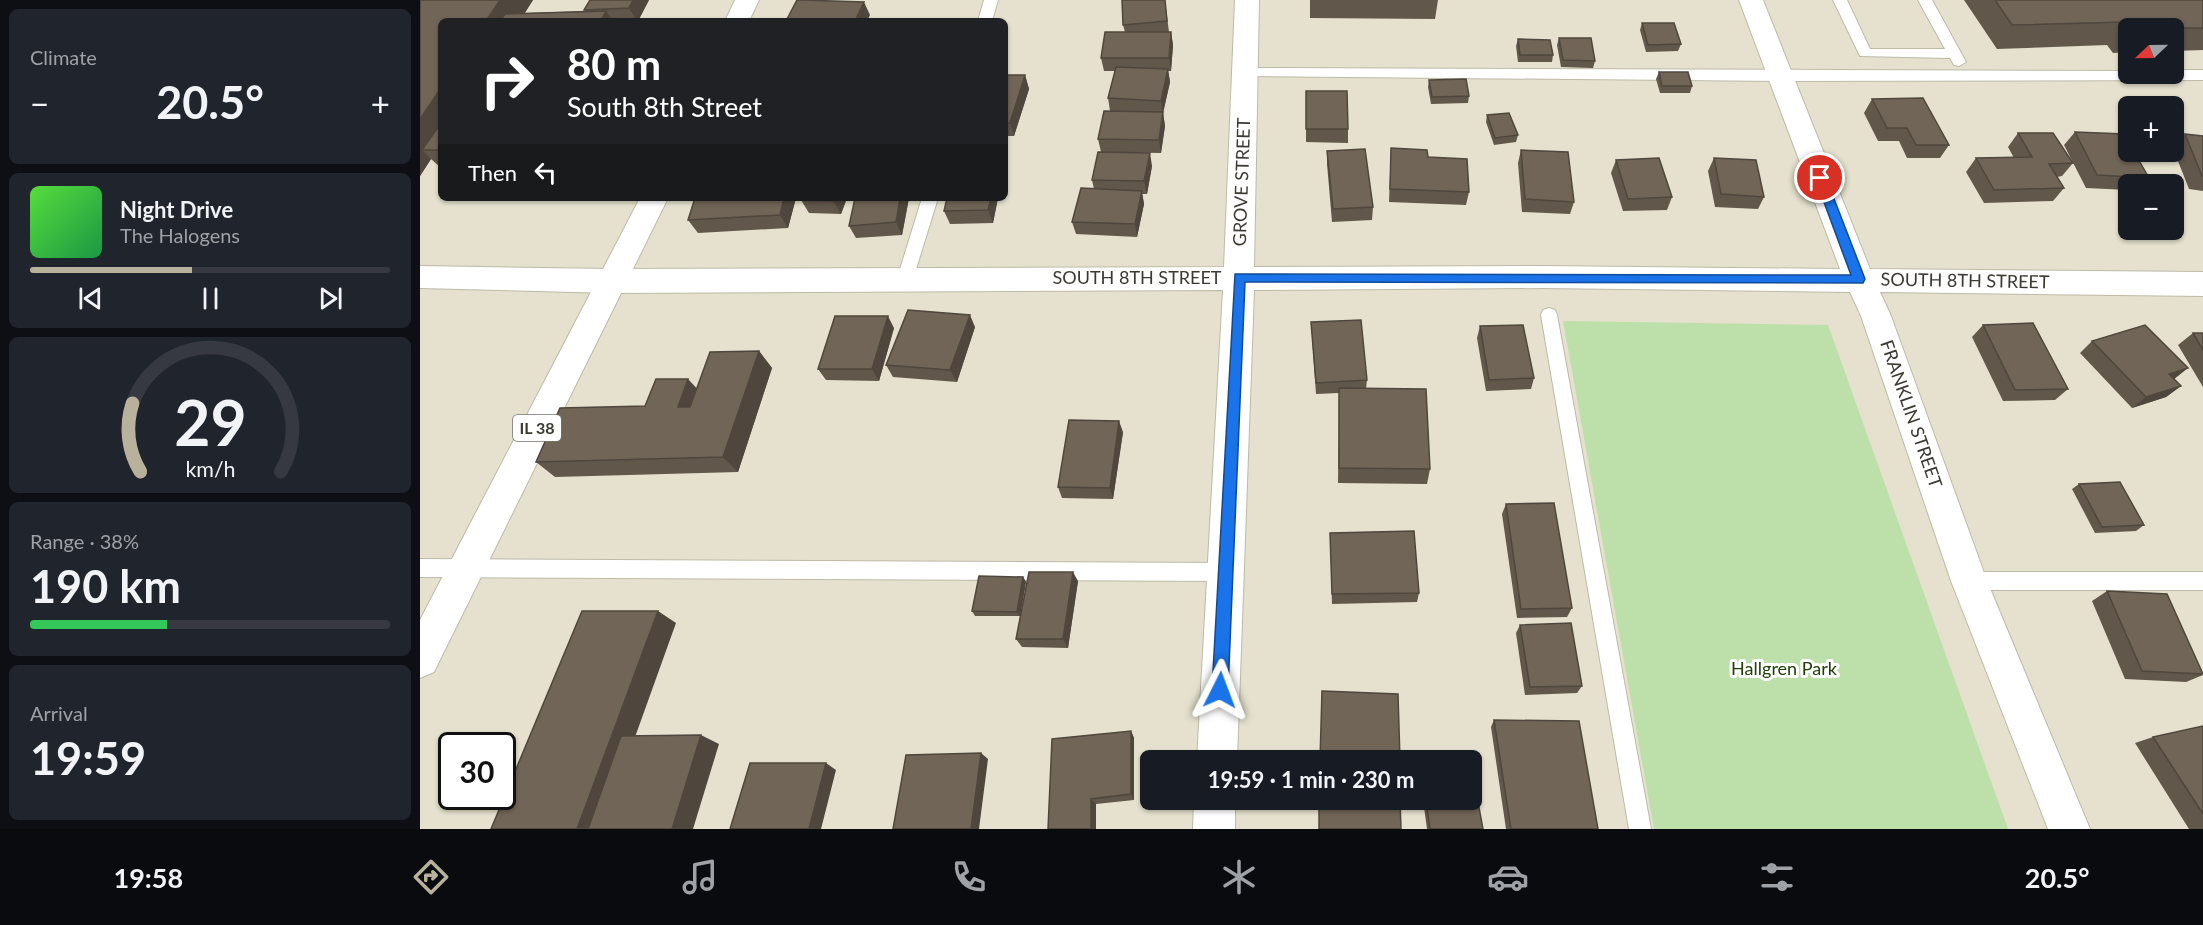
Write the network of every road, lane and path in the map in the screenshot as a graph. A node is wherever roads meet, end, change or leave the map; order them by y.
1 (747, 0) edge
2 (991, 0) edge
3 (1247, 0) edge
4 (1751, 0) edge
5 (1840, 0) edge
6 (1925, 0) edge
7 (738, 18) edge
8 (986, 18) edge
9 (1955, 54) junction
10 (1245, 72) junction
11 (2203, 75) edge
12 (1782, 76) junction
13 (1967, 77) junction
14 (652, 201) edge
15 (929, 201) edge
16 (420, 277) edge
17 (1239, 278) junction
18 (905, 279) junction
19 (1859, 279) junction
20 (611, 280) junction
21 (2203, 284) edge
22 (1549, 315) dead end
23 (420, 568) edge
24 (466, 568) junction
25 (1226, 572) junction
26 (1969, 580) junction
27 (2203, 581) edge
28 (420, 659) edge
29 (1217, 750) edge
30 (1215, 810) edge
31 (1214, 829) edge
32 (1640, 829) edge
33 (2068, 829) edge

1 - 7 street
2 - 8 lane
3 - 10 street, GROVE STREET
4 - 12 street, FRANKLIN STREET
5 - 9 lane
6 - 9 lane
9 - 13 lane
10 - 12 lane
10 - 17 street, GROVE STREET
11 - 13 lane
12 - 13 lane
12 - 19 street, FRANKLIN STREET
14 - 20 street, IL 38
15 - 18 lane
16 - 20 street, SOUTH 8TH STREET
17 - 18 street, SOUTH 8TH STREET
17 - 19 street, SOUTH 8TH STREET
17 - 25 street, GROVE STREET
18 - 20 street, SOUTH 8TH STREET
19 - 21 street, SOUTH 8TH STREET
19 - 26 street, FRANKLIN STREET
20 - 24 street, IL 38
22 - 32 lane
23 - 24 lane
24 - 25 lane
24 - 28 street, IL 38
25 - 29 street, GROVE STREET
26 - 27 lane
26 - 33 street, FRANKLIN STREET
30 - 31 street

